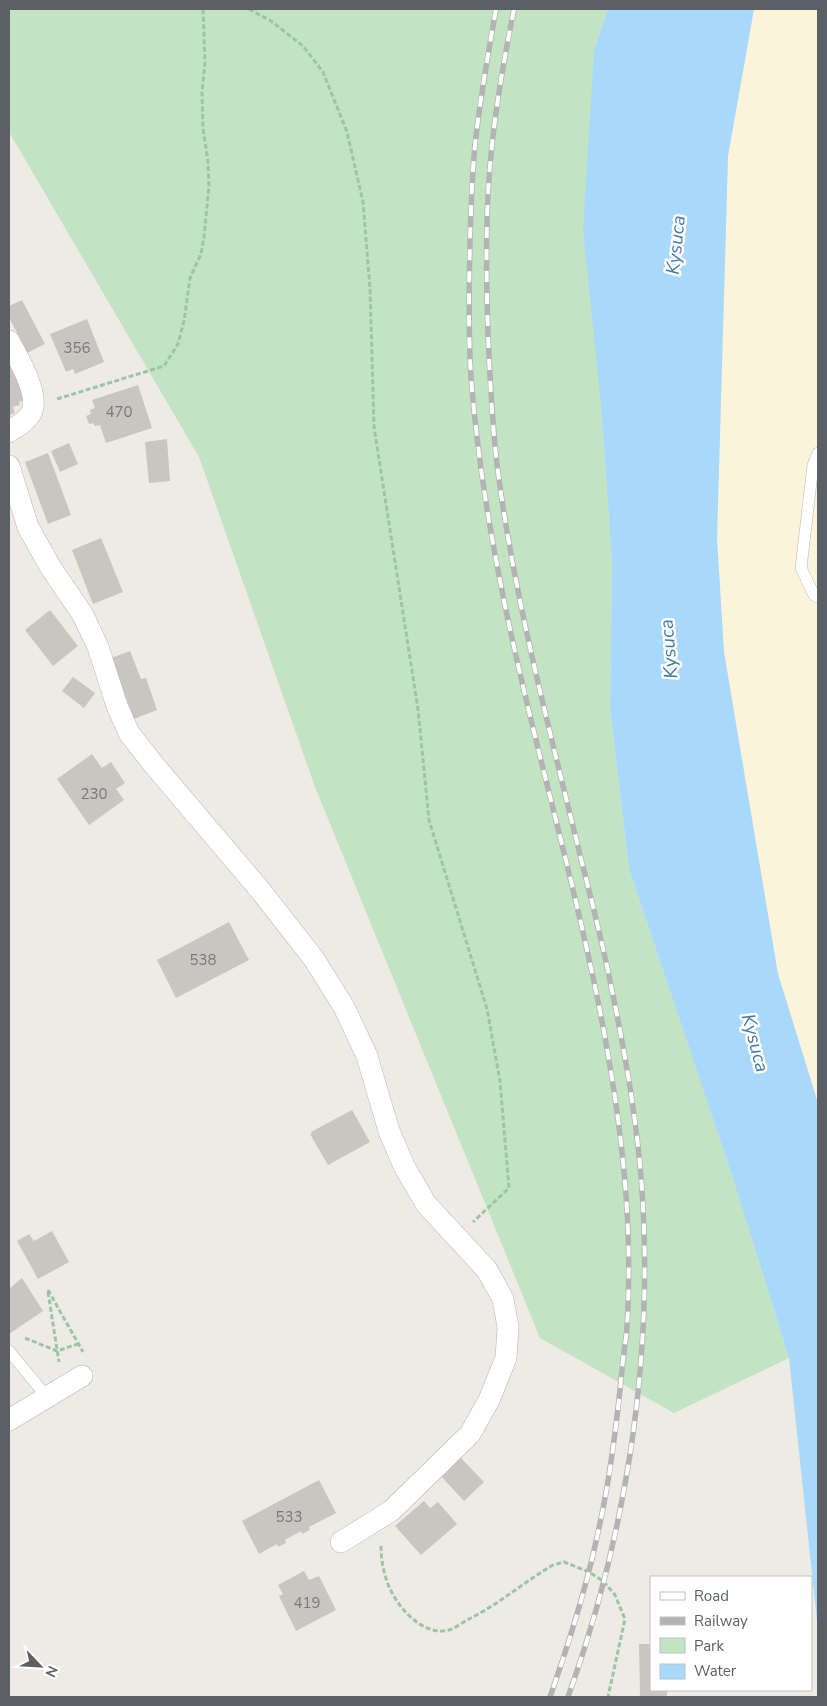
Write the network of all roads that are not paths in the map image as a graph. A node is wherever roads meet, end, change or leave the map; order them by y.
1 (9, 342) edge
2 (9, 432) edge
3 (818, 453) edge
4 (9, 466) edge
5 (818, 597) edge
6 (9, 1351) edge
7 (82, 1376) road end
8 (54, 1392) junction
9 (9, 1420) edge
10 (341, 1542) dead end

1 - 2 street
3 - 5 lane
4 - 10 street
6 - 8 lane
7 - 8 street
8 - 9 street

